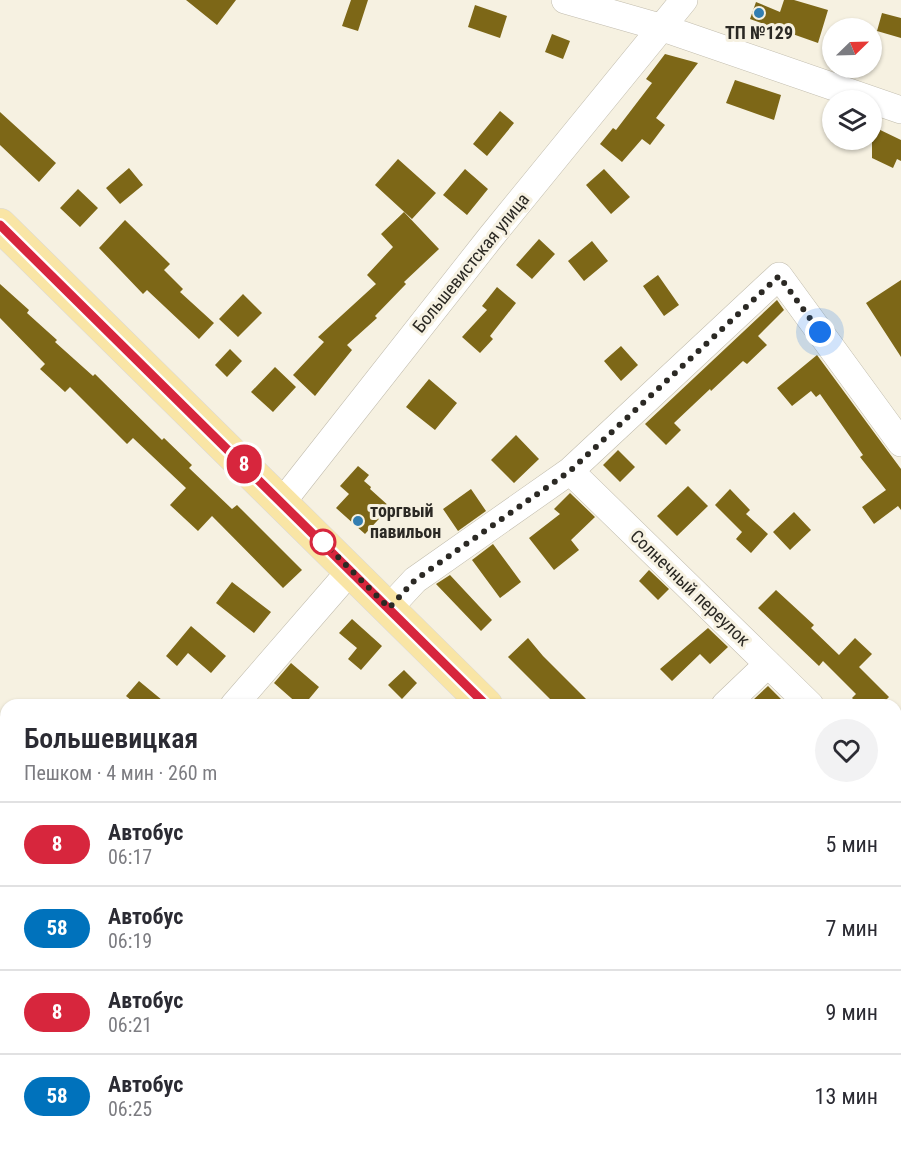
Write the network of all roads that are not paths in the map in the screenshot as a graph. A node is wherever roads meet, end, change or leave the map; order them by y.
1 (565, 0) edge
2 (684, 0) edge
3 (663, 28) junction
4 (901, 110) edge
5 (0, 225) edge
6 (901, 443) edge
7 (570, 471) junction
8 (282, 501) junction
9 (351, 570) junction
10 (389, 608) junction
11 (768, 664) junction
12 (239, 699) edge
13 (480, 699) edge
14 (731, 699) edge
15 (804, 699) edge

1 - 3 street
2 - 3 street, Большевистская улица
3 - 4 street
3 - 8 street, Большевистская улица
5 - 8 main road
6 - 7 street
7 - 10 street
7 - 11 street, Солнечный переулок
8 - 9 main road
9 - 10 main road
9 - 12 street
10 - 13 main road
11 - 14 street
11 - 15 street, Солнечный переулок

